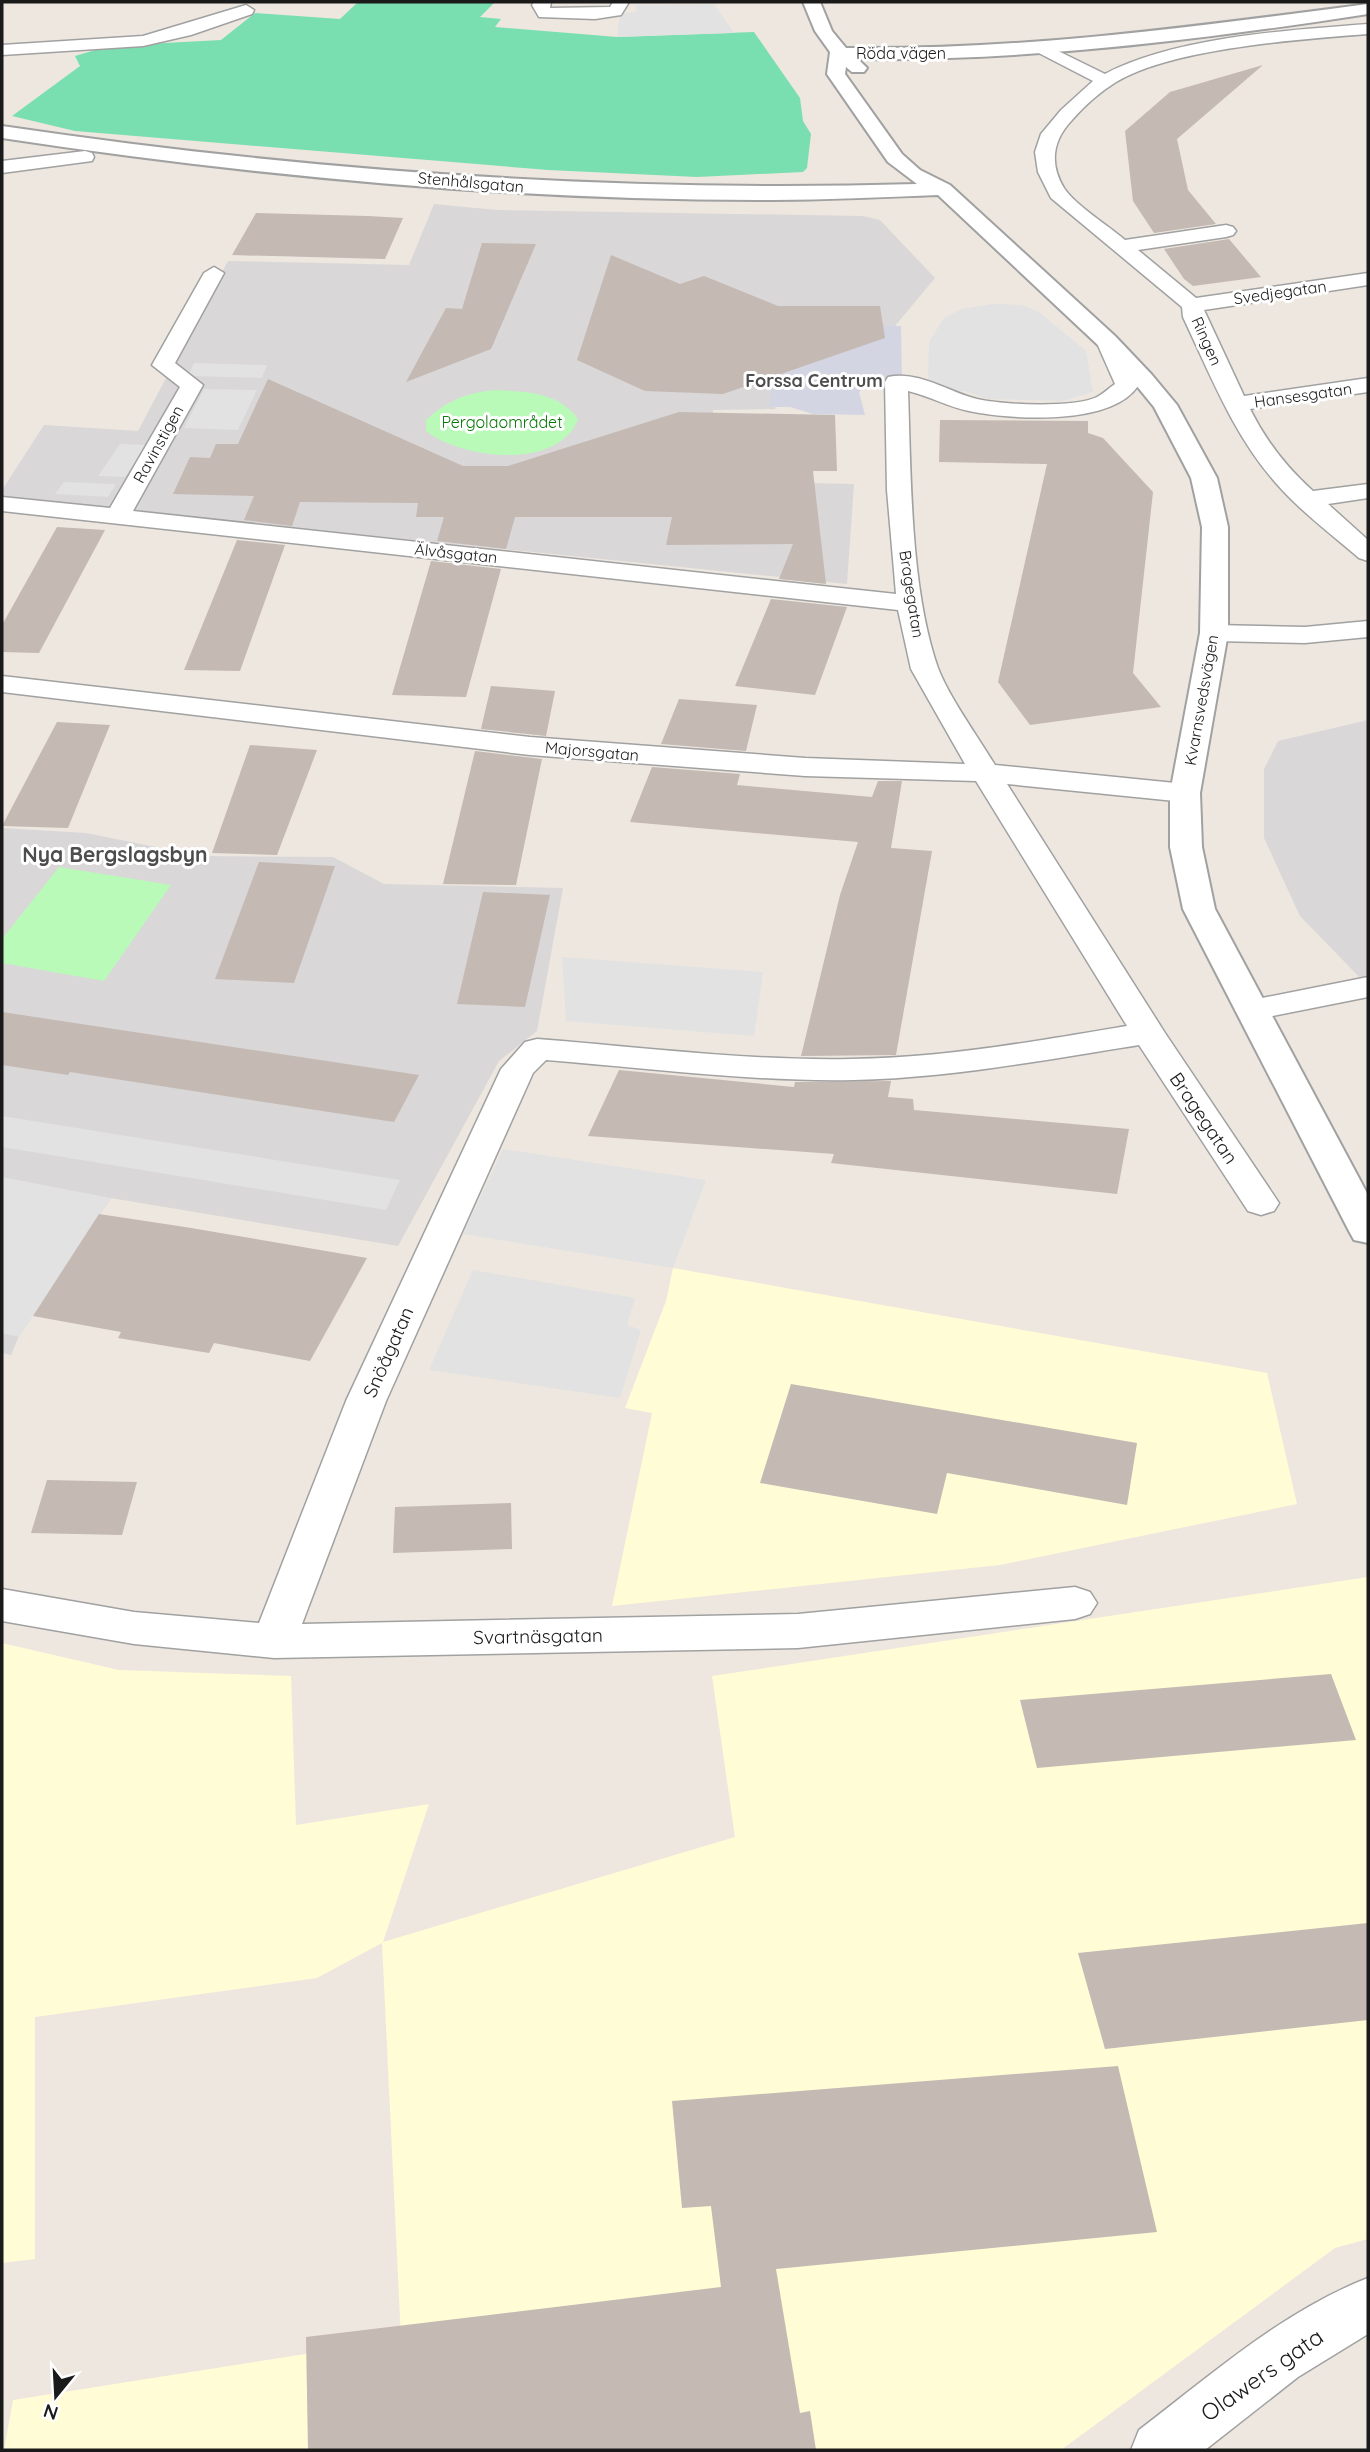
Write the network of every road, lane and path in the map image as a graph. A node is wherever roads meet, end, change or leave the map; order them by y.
1 (543, 2) edge
2 (621, 2) edge
3 (812, 2) edge
4 (1368, 9) edge
5 (246, 10) dead end
6 (1368, 29) edge
7 (822, 30) junction
8 (2, 50) edge
9 (1040, 50) junction
10 (905, 52) junction
11 (838, 53) junction
12 (1106, 81) junction
13 (2, 132) edge
14 (85, 157) dead end
15 (930, 161) dead end
16 (2, 167) edge
17 (943, 189) junction
18 (1226, 231) dead end
19 (1123, 246) junction
20 (214, 273) dead end
21 (1368, 279) edge
22 (1192, 305) junction
23 (1107, 341) junction
24 (1368, 385) edge
25 (1238, 404) junction
26 (1368, 491) edge
27 (1311, 499) junction
28 (2, 504) edge
29 (118, 516) junction
30 (1368, 553) edge
31 (910, 603) junction
32 (1368, 629) edge
33 (1214, 633) junction
34 (2, 684) edge
35 (985, 773) junction
36 (1185, 793) junction
37 (1368, 987) edge
38 (1252, 1010) junction
39 (1148, 1033) junction
40 (1261, 1203) dead end
41 (1368, 1231) edge
42 (1075, 1603) dead end
43 (2, 1605) edge
44 (274, 1641) junction
45 (1368, 2304) edge
46 (1159, 2450) edge

1 - 2 street
3 - 7 street, Kvarnsvedsvägen
4 - 9 street, Röda vägen
5 - 8 street
6 - 12 street, Ringen
7 - 10 street
7 - 11 street, Kvarnsvedsvägen
9 - 10 street, Röda vägen
9 - 12 street
10 - 11 street, Röda vägen
10 - 11 street, Kvarnsvedsvägen
11 - 17 street, Kvarnsvedsvägen
12 - 19 street, Ringen
13 - 17 street, Stenhålsgatan
14 - 16 street
15 - 17 street, Kvarnsvedsvägen
17 - 23 street, Kvarnsvedsvägen
18 - 19 street
19 - 22 street, Ringen
20 - 29 street, Ravinstigen
21 - 22 street, Svedjegatan
22 - 25 street, Ringen
23 - 31 street, Bragegatan
23 - 33 street, Kvarnsvedsvägen
24 - 25 street, Hansesgatan
25 - 27 street, Ringen
26 - 27 street
27 - 30 street, Ringen
28 - 29 street, Älvåsgatan
29 - 31 street, Älvåsgatan
31 - 35 street, Bragegatan
32 - 33 street
33 - 36 street, Kvarnsvedsvägen
34 - 35 street, Majorsgatan
35 - 36 street, Majorsgatan
35 - 39 street, Bragegatan
36 - 38 street, Kvarnsvedsvägen
37 - 38 street
38 - 41 street, Kvarnsvedsvägen
39 - 40 street, Bragegatan
39 - 44 street, Snöågatan
42 - 44 street, Svartnäsgatan
43 - 44 street, Svartnäsgatan
45 - 46 street, Olawers gata

